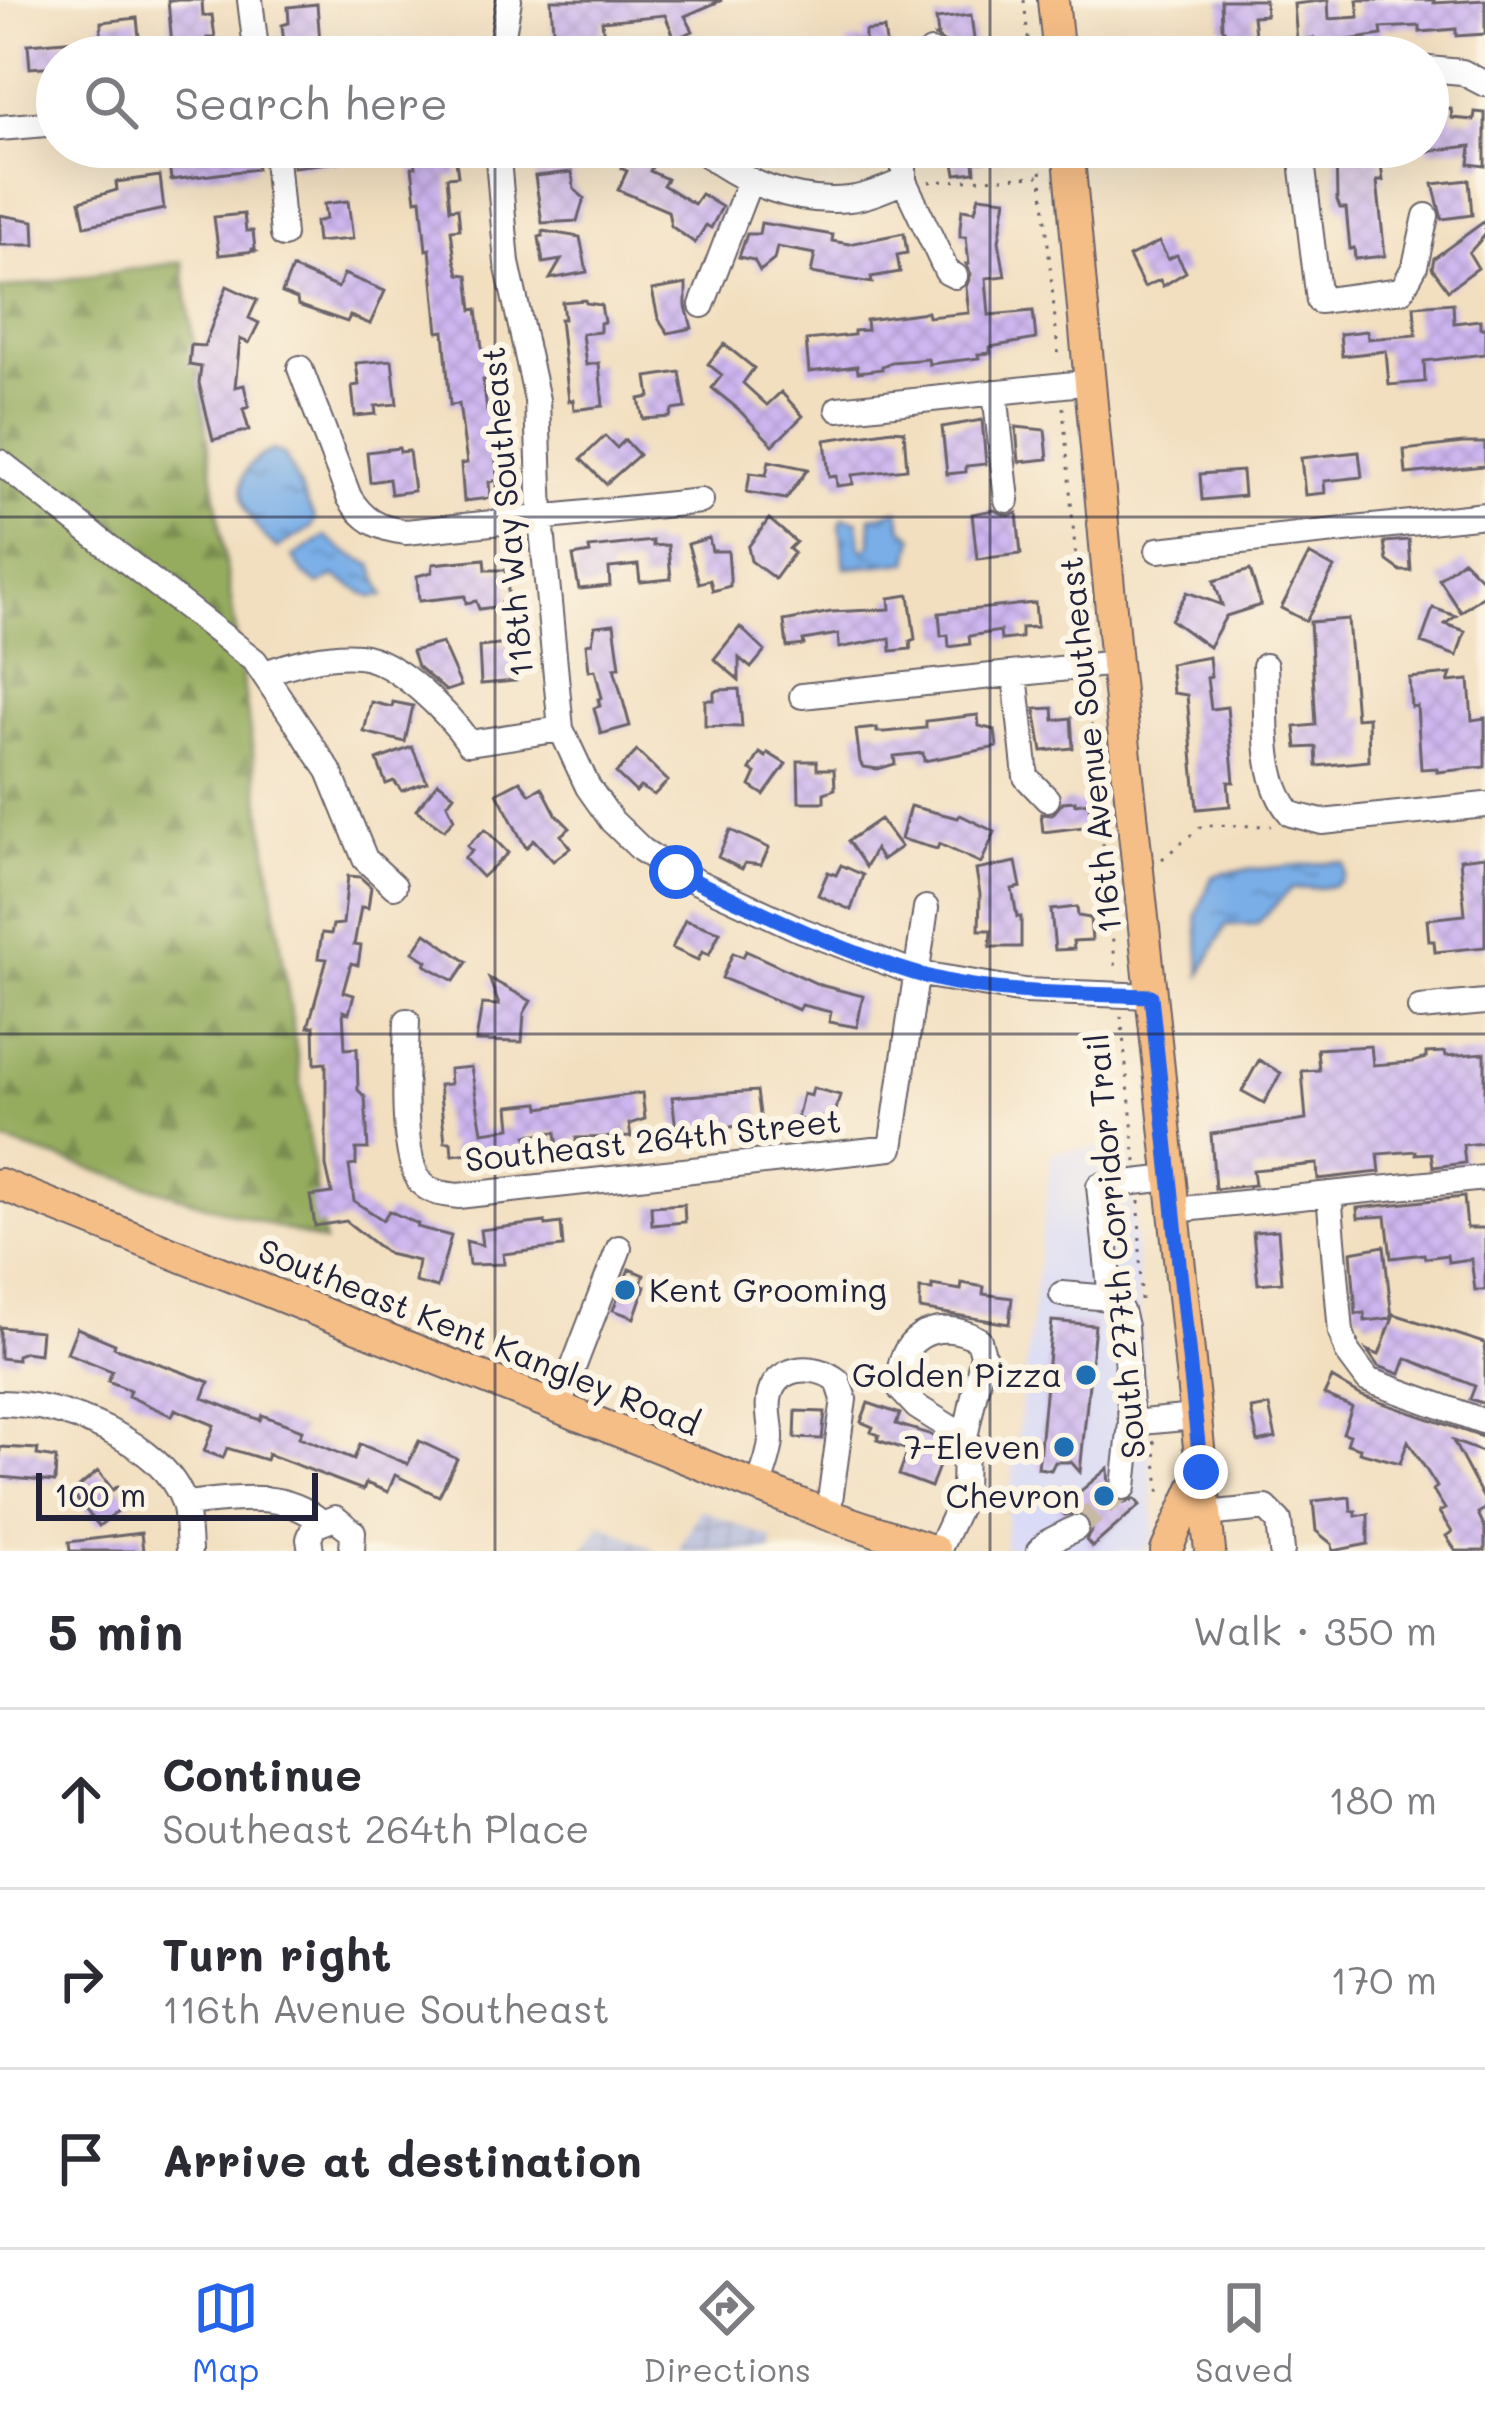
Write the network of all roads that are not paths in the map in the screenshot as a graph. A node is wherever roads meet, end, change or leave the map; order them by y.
1 (250, 0) edge
2 (509, 0) edge
3 (1054, 0) edge
4 (254, 36) edge
5 (503, 36) edge
6 (1057, 36) edge
7 (1449, 71) edge
8 (1485, 84) edge
9 (36, 125) edge
10 (0, 128) edge
11 (276, 168) edge
12 (498, 168) edge
13 (722, 168) edge
14 (904, 168) edge
15 (1070, 168) edge
16 (1303, 168) edge
17 (750, 181) junction
18 (904, 182) junction
19 (1426, 216) dead end
20 (284, 235) dead end
21 (955, 276) dead end
22 (702, 304) dead end
23 (300, 368) dead end
24 (1077, 384) junction
25 (995, 392) junction
26 (838, 409) dead end
27 (0, 461) edge
28 (1007, 500) dead end
29 (701, 501) dead end
30 (1485, 515) edge
31 (541, 518) junction
32 (1158, 550) dead end
33 (1101, 665) junction
34 (1265, 665) dead end
35 (265, 673) junction
36 (1015, 674) junction
37 (802, 696) dead end
38 (561, 728) junction
39 (1047, 799) dead end
40 (1485, 805) edge
41 (394, 886) dead end
42 (926, 908) dead end
43 (915, 973) junction
44 (1151, 996) junction
45 (1485, 1002) edge
46 (1420, 1008) dead end
47 (407, 1021) dead end
48 (1170, 1178) junction
49 (1485, 1178) edge
50 (0, 1184) edge
51 (1329, 1194) junction
52 (1174, 1210) junction
53 (619, 1248) dead end
54 (1062, 1294) dead end
55 (1111, 1298) junction
56 (0, 1403) edge
57 (558, 1407) junction
58 (1196, 1417) junction
59 (1485, 1421) edge
60 (1141, 1422) junction
61 (965, 1437) junction
62 (1201, 1472) junction
63 (758, 1487) junction
64 (1124, 1487) tunnel mouth
65 (184, 1504) junction
66 (1206, 1514) junction
67 (828, 1515) junction
68 (320, 1521) junction
69 (1076, 1528) tunnel mouth
70 (189, 1551) edge
71 (311, 1551) edge
72 (352, 1551) edge
73 (936, 1551) edge
74 (1040, 1551) edge
75 (1166, 1551) edge
76 (1210, 1551) edge
77 (1282, 1551) edge

1 - 4 street
2 - 5 street
3 - 6 main road
7 - 8 street
9 - 10 street
11 - 20 street
12 - 31 street, 118th Way Southeast
13 - 17 street
14 - 18 street
15 - 24 main road, 116th Avenue Southeast
16 - 19 street
17 - 18 street
17 - 22 street
18 - 21 street
23 - 31 street
24 - 25 street
24 - 33 main road, 116th Avenue Southeast
25 - 26 street
25 - 28 street
27 - 35 street
29 - 31 street
30 - 32 street
31 - 38 street, 118th Way Southeast
33 - 36 street
33 - 44 main road, 116th Avenue Southeast
34 - 40 street
35 - 38 street
35 - 41 street
36 - 37 street
36 - 39 street
38 - 43 street, 118th Way Southeast
42 - 43 street
43 - 44 street, 118th Way Southeast
43 - 47 street, Southeast 264th Street
44 - 48 main road, 116th Avenue Southeast
45 - 46 street
48 - 52 main road, 116th Avenue Southeast
48 - 55 street
49 - 51 street
50 - 57 main road, Southeast Kent Kangley Road
51 - 52 street
51 - 59 street
52 - 58 main road, 116th Avenue Southeast
53 - 57 street
54 - 55 street
55 - 60 street
56 - 65 street
57 - 63 main road, Southeast Kent Kangley Road
58 - 60 street
58 - 62 main road, 116th Avenue Southeast
60 - 64 street
61 - 61 street
61 - 73 street
62 - 66 main road, 116th Avenue Southeast
62 - 75 main road
63 - 67 main road, Southeast Kent Kangley Road
63 - 67 street
65 - 68 street
65 - 70 street
66 - 76 main road, 116th Avenue Southeast
66 - 77 street
67 - 73 main road, Southeast Kent Kangley Road
68 - 71 street
68 - 72 street
69 - 74 street

